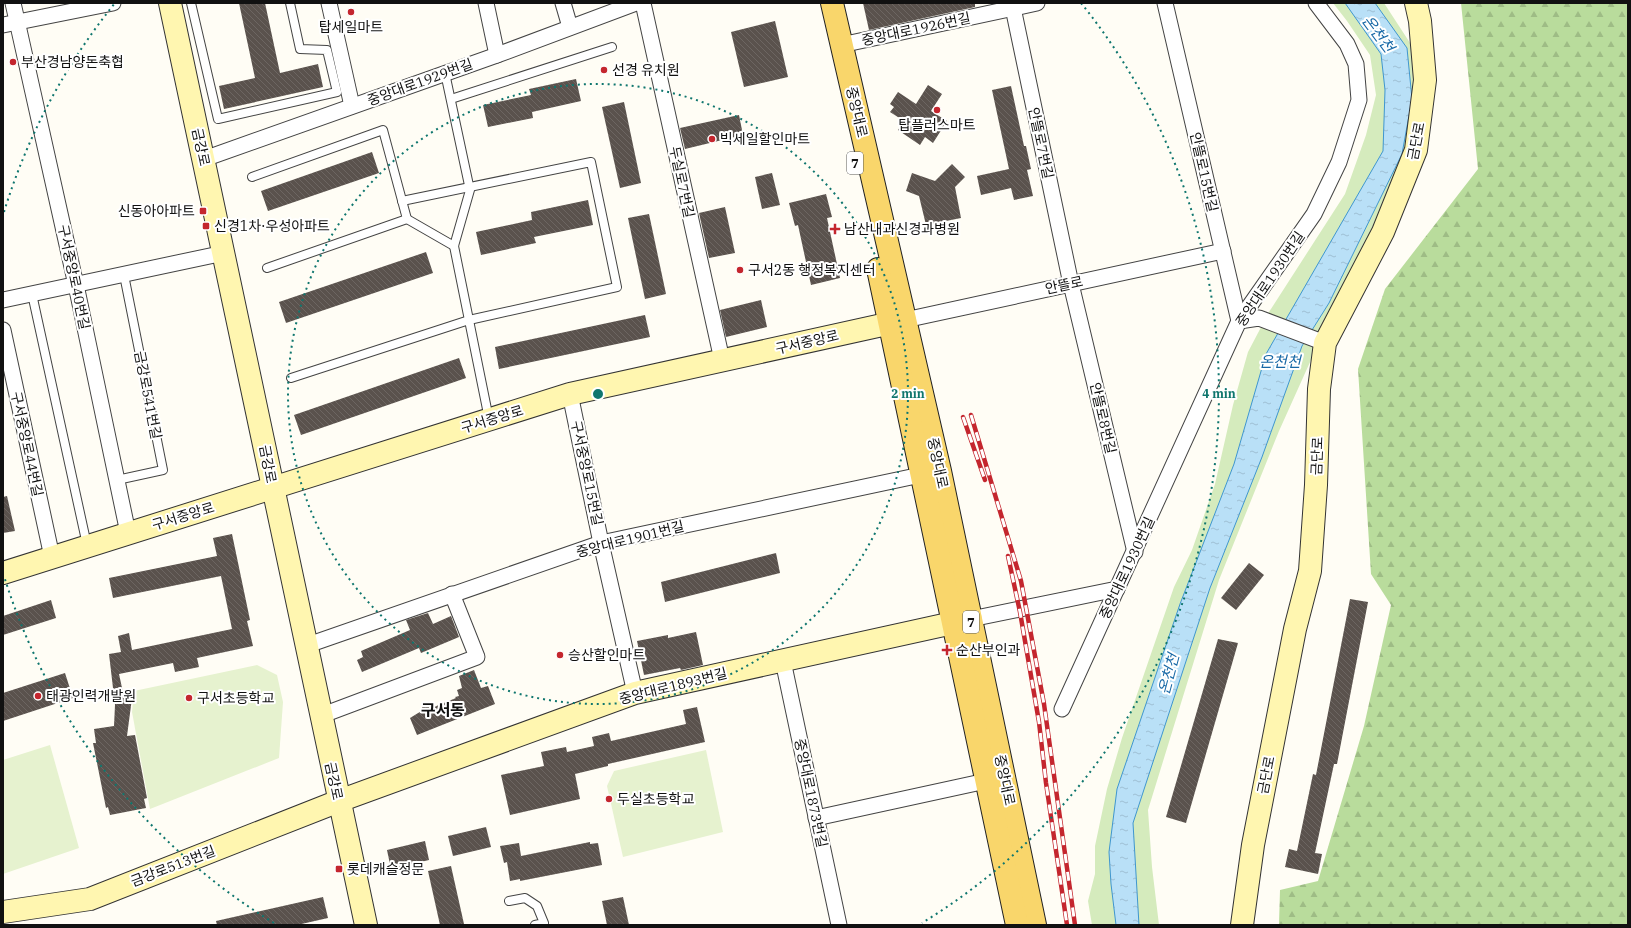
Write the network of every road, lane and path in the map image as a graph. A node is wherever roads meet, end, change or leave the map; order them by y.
1 (13, 3) edge
2 (113, 3) edge
3 (170, 3) edge
4 (191, 3) edge
5 (290, 3) edge
6 (329, 3) edge
7 (486, 3) edge
8 (563, 3) edge
9 (636, 3) edge
10 (643, 3) edge
11 (819, 3) edge
12 (832, 3) edge
13 (1037, 3) edge
14 (1166, 3) edge
15 (1316, 3) edge
16 (1416, 3) edge
17 (85, 6) edge
18 (1012, 6) edge
19 (10, 23) edge
20 (570, 28) junction
21 (841, 45) junction
22 (612, 47) dead end
23 (497, 54) junction
24 (446, 73) junction
25 (451, 99) junction
26 (352, 106) junction
27 (204, 159) junction
28 (252, 177) dead end
29 (469, 186) junction
30 (402, 201) junction
31 (407, 219) junction
32 (454, 246) junction
33 (1223, 251) junction
34 (224, 253) junction
35 (267, 268) dead end
36 (124, 275) junction
37 (1071, 284) junction
38 (76, 285) junction
39 (32, 294) junction
40 (3, 300) edge
41 (469, 320) junction
42 (1239, 321) junction
43 (897, 322) junction
44 (3, 330) edge
45 (1319, 341) junction
46 (722, 360) junction
47 (291, 378) dead end
48 (570, 394) junction
49 (490, 420) junction
50 (931, 473) junction
51 (117, 480) junction
52 (272, 488) junction
53 (128, 533) junction
54 (601, 543) junction
55 (88, 546) junction
56 (1134, 552) junction
57 (52, 557) junction
58 (3, 573) edge
59 (1117, 589) junction
60 (452, 594) junction
61 (962, 621) junction
62 (305, 646) junction
63 (783, 660) junction
64 (635, 693) junction
65 (1062, 709) dead end
66 (320, 716) junction
67 (986, 781) junction
68 (339, 801) junction
69 (816, 818) junction
70 (509, 901) dead end
71 (3, 912) edge
72 (546, 924) edge
73 (366, 925) edge
74 (535, 925) edge
75 (839, 925) edge
76 (1017, 925) edge
77 (1035, 925) edge
78 (1242, 925) edge

1 - 19 street, 구서중앙로40번길
2 - 17 street
3 - 27 street, 금강로
4 - 5 lane
6 - 26 street
7 - 23 street
8 - 20 street
9 - 20 street, 중앙대로1929번길
10 - 46 street, 두실로7번길
11 - 43 main road, 중앙대로 / 7
12 - 21 main road, 중앙대로 / 7
13 - 18 street, 중앙대로1926번길
14 - 33 street, 안뜰로15번길
15 - 42 street, 중앙대로1930번길
16 - 45 street, 금단로
17 - 19 street
18 - 21 street, 중앙대로1926번길
18 - 37 street, 안뜰로7번길
19 - 38 street, 구서중앙로40번길
20 - 23 street, 중앙대로1929번길
21 - 43 main road, 중앙대로 / 7
22 - 25 lane
23 - 24 street, 중앙대로1929번길
24 - 25 lane
24 - 26 street, 중앙대로1929번길
25 - 29 lane
26 - 27 street, 중앙대로1929번길
27 - 34 street, 금강로
28 - 30 lane
29 - 30 lane
29 - 32 lane
29 - 41 lane
30 - 31 lane
31 - 32 lane
31 - 35 lane
32 - 41 lane
33 - 37 street, 안뜰로
33 - 42 street, 안뜰로15번길
34 - 36 street
34 - 52 street, 금강로
36 - 38 street
36 - 51 lane, 금강로541번길
37 - 43 street, 안뜰로
37 - 56 street, 안뜰로8번길
38 - 39 street
38 - 51 street, 구서중앙로40번길
39 - 40 street
39 - 55 lane
41 - 47 lane
41 - 49 lane
42 - 45 street
42 - 56 street, 중앙대로1930번길
43 - 46 street, 구서중앙로
43 - 50 main road, 중앙대로 / 7
44 - 57 street, 구서중앙로44번길
45 - 78 street, 금단로
46 - 48 street, 구서중앙로
48 - 49 street, 구서중앙로
48 - 54 street, 구서중앙로15번길
49 - 52 street, 구서중앙로
50 - 54 street, 중앙대로1901번길
50 - 61 main road, 중앙대로 / 7
51 - 53 street, 구서중앙로40번길
52 - 53 street, 구서중앙로
52 - 62 street, 금강로
53 - 55 street, 구서중앙로
54 - 60 street, 중앙대로1901번길
54 - 64 street, 구서중앙로15번길
55 - 57 street, 구서중앙로
56 - 59 street, 중앙대로1930번길
57 - 58 street, 구서중앙로
59 - 61 street
59 - 65 street, 중앙대로1930번길
60 - 62 street, 중앙대로1901번길
60 - 66 street
61 - 63 street, 중앙대로1893번길
61 - 67 main road, 중앙대로 / 7
61 - 77 main road, 중앙대로 / 7
62 - 66 street, 금강로
63 - 64 street, 중앙대로1893번길
63 - 69 street, 중앙대로1873번길
64 - 68 street, 중앙대로1893번길
66 - 68 street, 금강로
67 - 69 street
67 - 76 main road, 중앙대로 / 7
68 - 71 street, 금강로513번길
68 - 73 street, 금강로
69 - 75 street, 중앙대로1873번길
70 - 72 lane
72 - 74 lane

